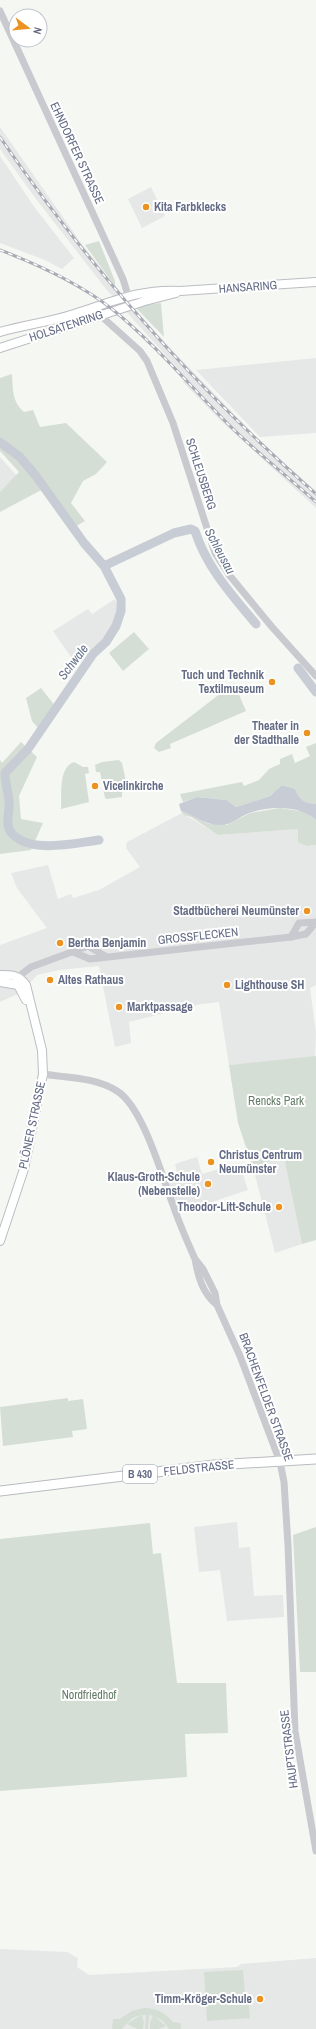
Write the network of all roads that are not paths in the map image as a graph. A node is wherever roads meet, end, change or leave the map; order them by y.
1 (0, 11) edge
2 (316, 282) edge
3 (180, 292) junction
4 (128, 296) junction
5 (131, 305) junction
6 (100, 315) junction
7 (0, 332) edge
8 (0, 348) edge
9 (316, 676) edge
10 (316, 922) edge
11 (307, 926) junction
12 (298, 932) junction
13 (83, 952) junction
14 (94, 955) junction
15 (31, 967) junction
16 (0, 975) edge
17 (3, 982) edge
18 (21, 982) junction
19 (43, 1074) junction
20 (0, 1241) edge
21 (316, 1459) edge
22 (280, 1462) junction
23 (0, 1491) edge
24 (291, 1619) joint
25 (316, 1851) edge

1 - 4 street, EHNDORFER STRASSE
2 - 3 main road, HANSARING
3 - 4 main road, HANSARING
3 - 5 main road, HANSARING
4 - 5 street, EHNDORFER STRASSE
4 - 7 main road, HOLSATENRING
5 - 6 main road, HOLSATENRING
6 - 8 main road, HOLSATENRING
6 - 9 street, SCHLEUSBERG
10 - 11 street, GROSSFLECKEN
11 - 12 street, GROSSFLECKEN
11 - 12 street, GROSSFLECKEN
12 - 14 street, GROSSFLECKEN
13 - 14 street, GROSSFLECKEN
13 - 14 street, GROSSFLECKEN
13 - 15 street
15 - 18 street
15 - 18 street
16 - 18 main road
17 - 18 main road
18 - 19 main road, PLÖNER STRASSE
19 - 20 main road, PLÖNER STRASSE
19 - 22 street, BRACHENFELDER STRASSE
21 - 22 main road, B 430
22 - 23 main road, FELDSTRASSE / B 430
22 - 24 street, BRACHENFELDER STRASSE
24 - 25 street, HAUPTSTRASSE

